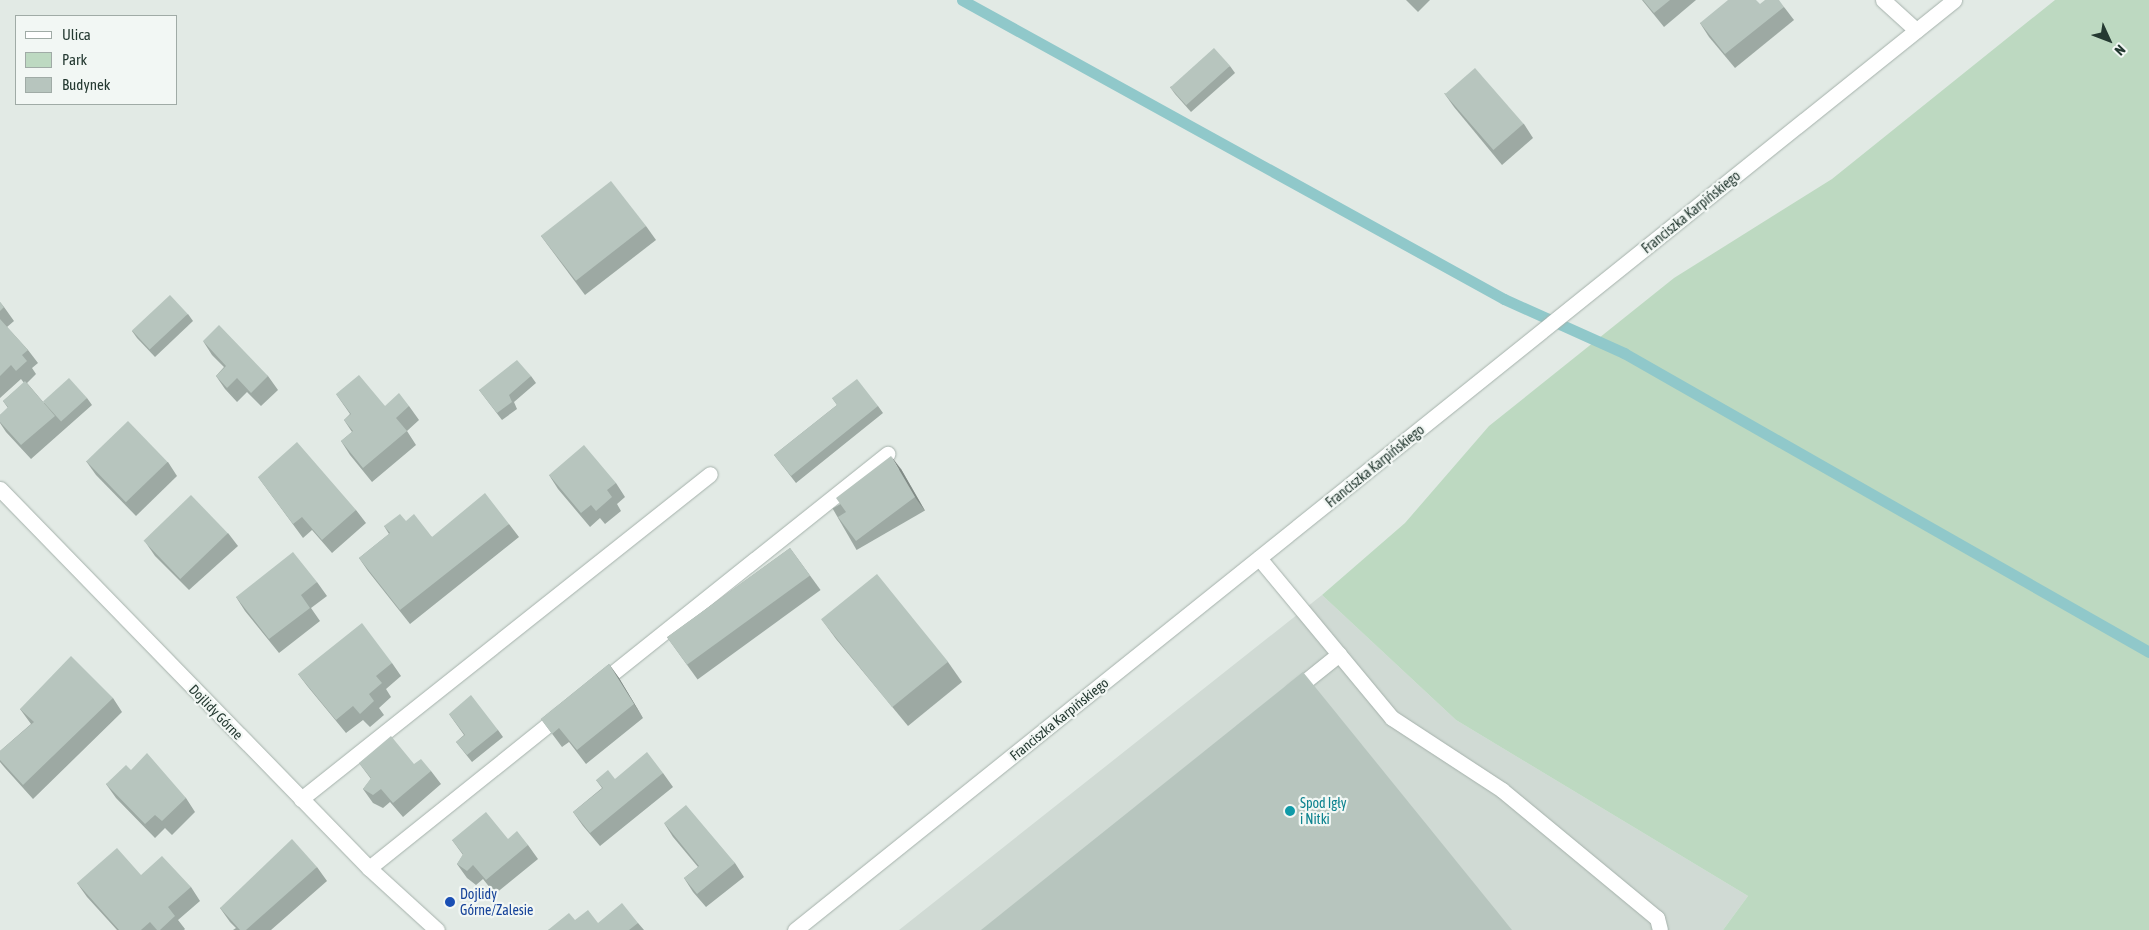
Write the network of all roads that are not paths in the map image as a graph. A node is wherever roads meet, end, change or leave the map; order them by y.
1 (1883, 0) edge
2 (1954, 0) edge
3 (1916, 30) junction
4 (887, 454) dead end
5 (710, 474) dead end
6 (0, 489) edge
7 (1259, 558) junction
8 (1339, 654) junction
9 (1277, 703) edge
10 (301, 799) junction
11 (369, 868) junction
12 (437, 930) edge
13 (795, 930) edge
14 (1660, 930) edge

1 - 3 street
2 - 3 street, Franciszka Karpińskiego
3 - 7 street, Franciszka Karpińskiego
4 - 11 street
5 - 10 street
6 - 10 street, Dojlidy Górne
7 - 8 street
7 - 13 street, Franciszka Karpińskiego
8 - 9 street
8 - 14 street
10 - 11 street, Dojlidy Górne
11 - 12 street, Dojlidy Górne

